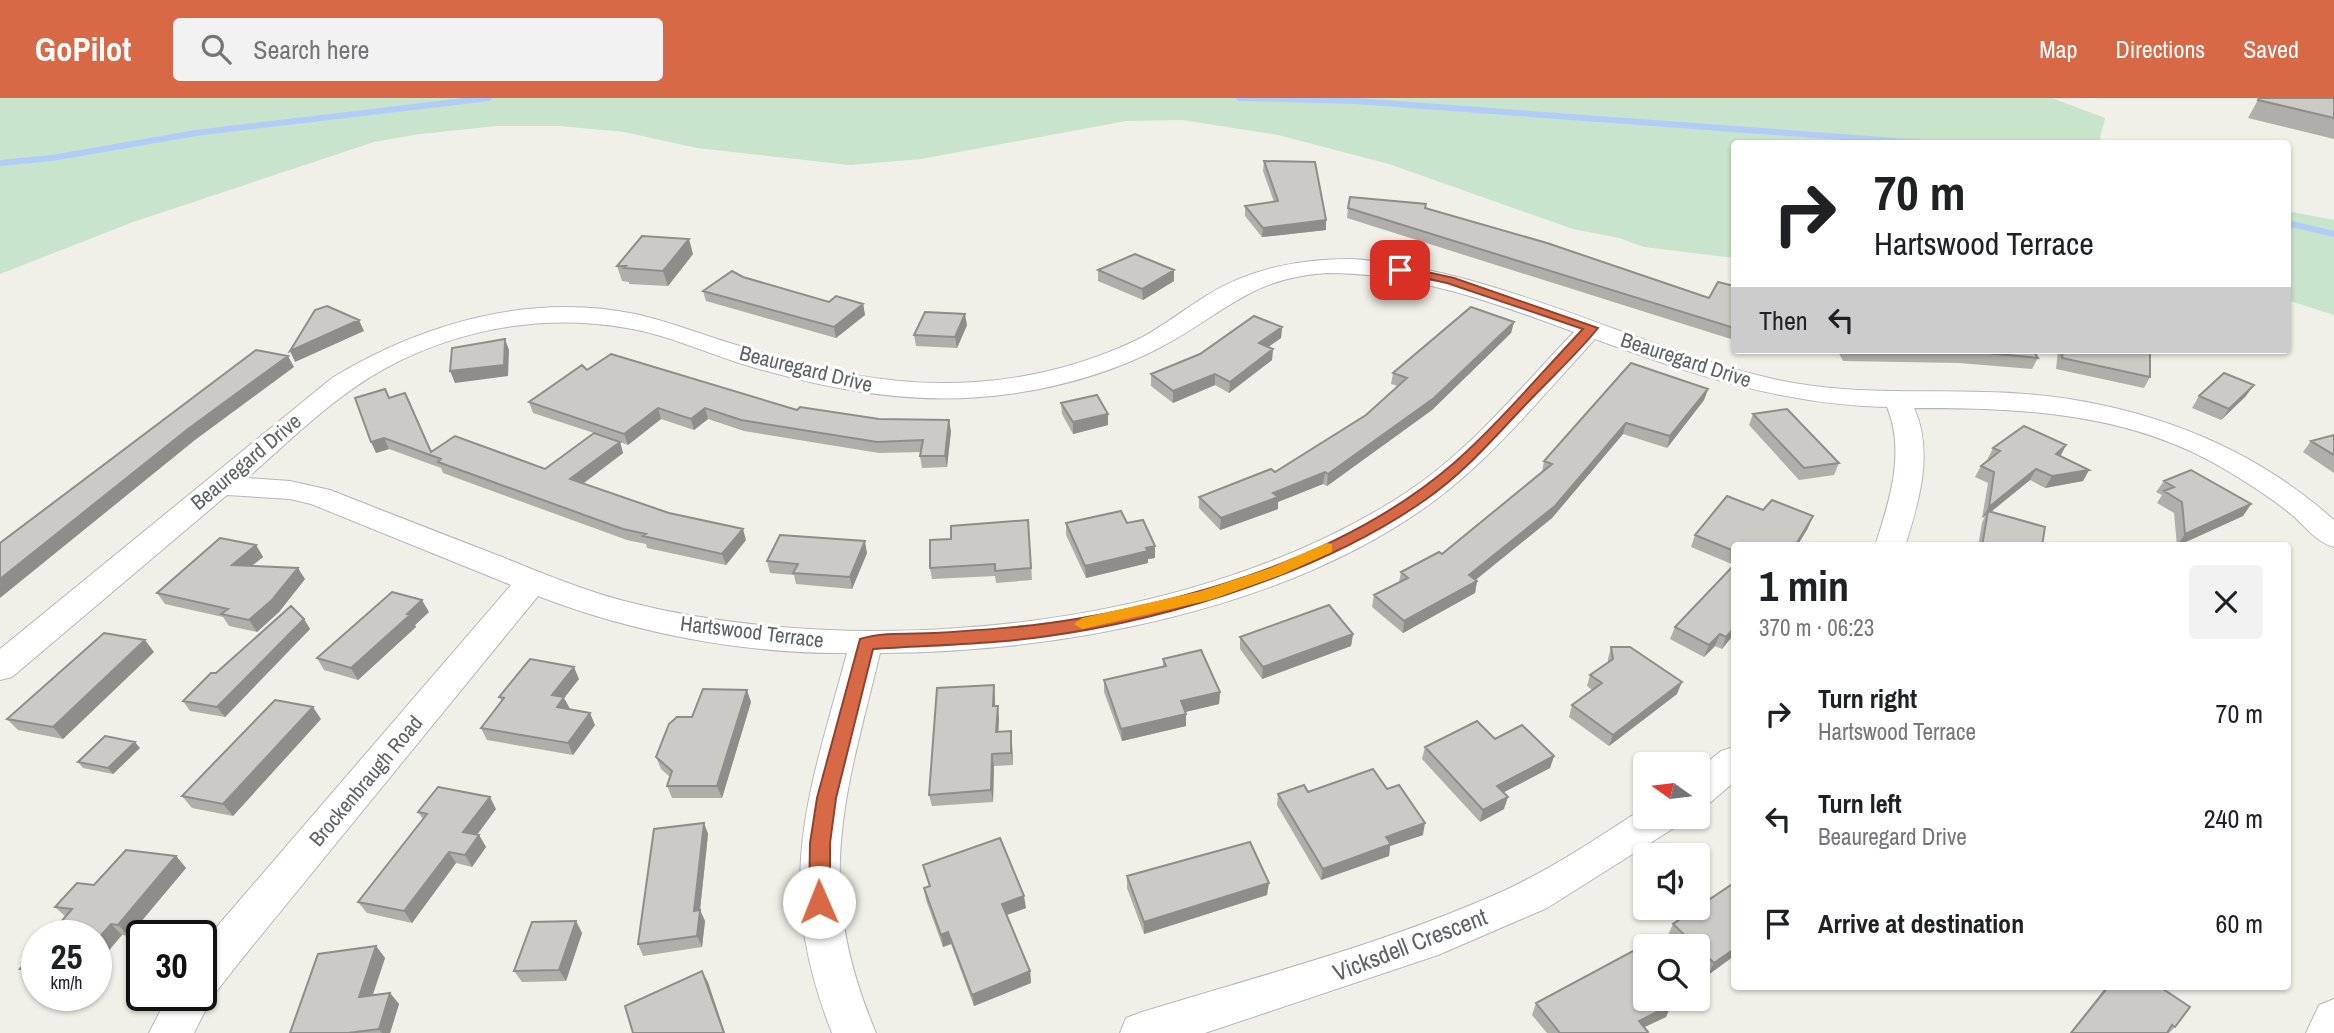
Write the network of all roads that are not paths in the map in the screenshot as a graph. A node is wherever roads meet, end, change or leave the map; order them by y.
1 (1591, 328) junction
2 (1897, 400) junction
3 (219, 485) junction
4 (2334, 537) edge
5 (1891, 542) edge
6 (531, 581) junction
7 (866, 643) junction
8 (0, 668) edge
9 (1731, 764) edge
10 (1710, 781) edge
11 (1640, 830) edge
12 (217, 960) edge
13 (183, 1011) edge
14 (2334, 1019) edge
15 (171, 1033) edge
16 (853, 1033) edge
17 (1142, 1033) edge
18 (2328, 1033) edge

1 - 2 street, Beauregard Drive
1 - 3 street, Beauregard Drive
1 - 7 street, Hartswood Terrace
2 - 4 street, Beauregard Drive
2 - 5 street
3 - 6 street, Hartswood Terrace
3 - 8 street, Beauregard Drive
6 - 7 street, Hartswood Terrace
6 - 12 street, Brockenbraugh Road
7 - 16 street
9 - 10 street
11 - 17 street, Vicksdell Crescent
13 - 15 street
14 - 18 street

